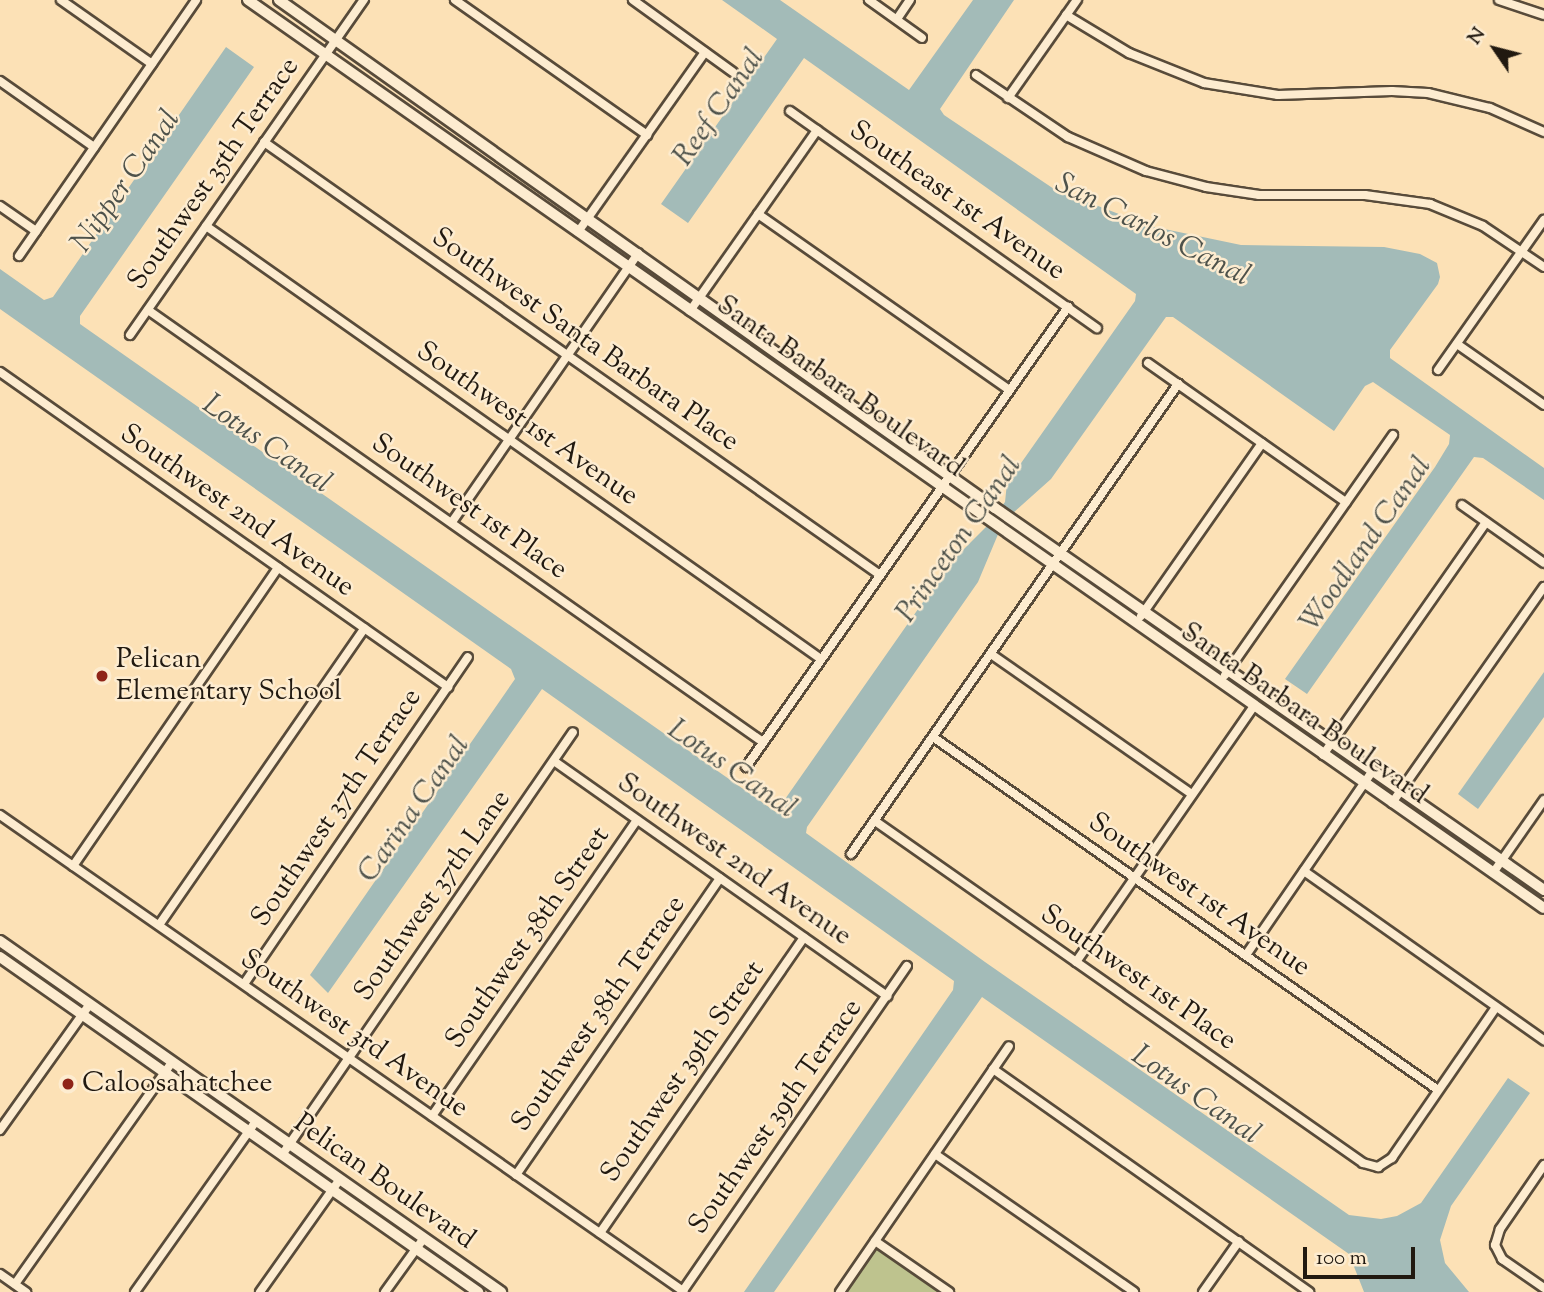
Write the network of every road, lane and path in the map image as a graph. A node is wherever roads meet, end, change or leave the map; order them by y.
1 (61, 0) edge
2 (197, 0) edge
3 (248, 0) edge
4 (279, 0) edge
5 (364, 0) edge
6 (455, 0) edge
7 (633, 0) edge
8 (869, 0) edge
9 (910, 0) edge
10 (1077, 0) edge
11 (1499, 0) edge
12 (1066, 15) junction
13 (1544, 15) edge
14 (897, 19) junction
15 (922, 38) dead end
16 (335, 40) junction
17 (705, 52) junction
18 (326, 54) junction
19 (152, 64) junction
20 (733, 72) dead end
21 (976, 75) dead end
22 (0, 81) edge
23 (1008, 98) junction
24 (790, 111) dead end
25 (460, 129) junction
26 (817, 130) junction
27 (1544, 132) edge
28 (647, 135) junction
29 (264, 142) junction
30 (451, 143) junction
31 (94, 147) junction
32 (0, 205) edge
33 (758, 214) junction
34 (588, 218) junction
35 (1544, 220) edge
36 (206, 226) junction
37 (36, 231) junction
38 (579, 232) junction
39 (1522, 251) junction
40 (638, 253) junction
41 (19, 256) dead end
42 (1544, 267) edge
43 (628, 268) junction
44 (700, 297) junction
45 (1068, 307) junction
46 (148, 310) junction
47 (690, 311) junction
48 (1097, 328) dead end
49 (130, 335) dead end
50 (1457, 344) junction
51 (567, 355) junction
52 (1148, 363) dead end
53 (1438, 370) dead end
54 (0, 372) edge
55 (817, 379) junction
56 (1178, 384) junction
57 (1009, 390) junction
58 (808, 393) junction
59 (1544, 405) edge
60 (1394, 435) dead end
61 (509, 439) junction
62 (1262, 443) junction
63 (951, 474) junction
64 (942, 487) junction
65 (1346, 502) junction
66 (1462, 505) dead end
67 (992, 512) junction
68 (452, 522) junction
69 (1486, 522) junction
70 (1012, 526) junction
71 (1062, 552) junction
72 (1053, 564) junction
73 (1544, 564) edge
74 (278, 568) junction
75 (880, 575) junction
76 (1544, 587) edge
77 (1145, 610) junction
78 (1135, 624) junction
79 (365, 628) junction
80 (991, 654) junction
81 (468, 657) dead end
82 (821, 659) junction
83 (1229, 669) junction
84 (1219, 683) junction
85 (448, 687) junction
86 (1253, 706) junction
87 (573, 732) dead end
88 (933, 737) junction
89 (1332, 741) junction
90 (763, 742) junction
91 (1323, 755) junction
92 (554, 761) junction
93 (746, 767) dead end
94 (1373, 770) junction
95 (1364, 783) junction
96 (1401, 790) junction
97 (1192, 794) junction
98 (1544, 800) edge
99 (1392, 803) junction
100 (0, 815) edge
101 (637, 820) junction
102 (874, 821) junction
103 (851, 854) dead end
104 (1501, 861) junction
105 (73, 866) junction
106 (1304, 871) junction
107 (1493, 873) junction
108 (720, 878) junction
109 (1134, 878) junction
110 (1544, 890) edge
111 (1544, 908) edge
112 (159, 925) junction
113 (804, 937) junction
114 (0, 941) edge
115 (1246, 955) junction
116 (0, 957) edge
117 (1076, 962) junction
118 (907, 966) dead end
119 (244, 984) junction
120 (887, 996) junction
121 (90, 1004) junction
122 (1496, 1007) junction
123 (82, 1015) junction
124 (1544, 1040) edge
125 (1009, 1046) dead end
126 (348, 1058) junction
127 (172, 1062) junction
128 (993, 1069) junction
129 (165, 1074) junction
130 (1438, 1090) junction
131 (432, 1116) junction
132 (256, 1121) junction
133 (0, 1130) edge
134 (249, 1132) junction
135 (290, 1143) junction
136 (934, 1154) junction
137 (282, 1155) junction
138 (1544, 1165) edge
139 (516, 1175) junction
140 (340, 1180) junction
141 (332, 1191) junction
142 (600, 1233) junction
143 (424, 1238) junction
144 (875, 1241) junction
145 (1239, 1241) junction
146 (416, 1249) junction
147 (0, 1274) edge
148 (15, 1284) junction
149 (1544, 1289) edge
150 (26, 1292) edge
151 (135, 1292) edge
152 (260, 1292) edge
153 (385, 1292) edge
154 (478, 1292) edge
155 (501, 1292) edge
156 (683, 1292) edge
157 (840, 1292) edge
158 (948, 1292) edge
159 (1134, 1292) edge
160 (1203, 1292) edge
161 (1309, 1292) edge

1 - 19 street
2 - 19 street
3 - 18 main road, Santa Barbara Boulevard
4 - 16 main road, Santa Barbara Boulevard
5 - 16 street, Southwest 35th Terrace
6 - 28 street
7 - 17 street
8 - 14 street
9 - 14 street
10 - 12 street
11 - 13 street
12 - 23 street
12 - 27 street
14 - 15 street
16 - 18 street, Southwest 35th Terrace
16 - 25 main road, Santa Barbara Boulevard
17 - 20 street
17 - 28 street
18 - 29 street, Southwest 35th Terrace
18 - 30 main road, Santa Barbara Boulevard
19 - 31 street
21 - 23 street
22 - 31 street
23 - 39 street
24 - 26 street, Southeast 1st Avenue
25 - 30 main road
25 - 34 main road, Santa Barbara Boulevard
26 - 33 street
26 - 45 street, Southeast 1st Avenue
28 - 34 street
29 - 36 street, Southwest 35th Terrace
29 - 51 street, Southwest Santa Barbara Place
30 - 38 main road, Santa Barbara Boulevard
31 - 37 street
32 - 37 street
33 - 44 street
33 - 57 street
34 - 38 street
34 - 40 main road, Santa Barbara Boulevard
35 - 39 street
36 - 46 street, Southwest 35th Terrace
36 - 61 street, Southwest 1st Avenue
37 - 41 street
38 - 43 main road, Santa Barbara Boulevard
39 - 42 street
39 - 50 street
40 - 43 street
40 - 44 main road, Santa Barbara Boulevard
43 - 47 main road, Santa Barbara Boulevard
43 - 51 street
44 - 47 street
44 - 55 main road, Santa Barbara Boulevard
45 - 48 street, Southeast 1st Avenue
45 - 57 street
46 - 49 street, Southwest 35th Terrace
46 - 68 street, Southwest 1st Place
47 - 58 main road, Santa Barbara Boulevard
50 - 53 street
50 - 59 street
51 - 61 street
51 - 75 street, Southwest Santa Barbara Place
52 - 56 street
54 - 74 street, Southwest 2nd Avenue
55 - 58 main road
55 - 63 main road, Santa Barbara Boulevard
56 - 62 street
56 - 71 street
57 - 63 street
58 - 64 main road, Santa Barbara Boulevard
60 - 65 street
61 - 68 street
61 - 82 street, Southwest 1st Avenue
62 - 65 street
62 - 77 street
63 - 64 street
63 - 67 main road, Santa Barbara Boulevard
64 - 67 main road, Santa Barbara Boulevard
64 - 75 street
65 - 83 street
66 - 69 street
67 - 70 main road, Santa Barbara Boulevard
68 - 90 street, Southwest 1st Place
69 - 73 street
69 - 89 street
70 - 71 main road, Santa Barbara Boulevard
70 - 72 main road, Santa Barbara Boulevard
71 - 72 street
71 - 77 main road, Santa Barbara Boulevard
72 - 78 main road, Santa Barbara Boulevard
72 - 80 street
74 - 79 street, Southwest 2nd Avenue
74 - 105 street
75 - 82 street
76 - 96 street
77 - 78 street
77 - 83 main road, Santa Barbara Boulevard
78 - 84 main road, Santa Barbara Boulevard
79 - 85 street, Southwest 2nd Avenue
79 - 112 street
80 - 88 street
80 - 97 street
81 - 85 street, Southwest 37th Terrace
82 - 90 street
83 - 84 street
83 - 89 main road, Santa Barbara Boulevard
84 - 86 main road, Santa Barbara Boulevard
85 - 119 street, Southwest 37th Terrace
86 - 91 main road, Santa Barbara Boulevard
86 - 97 street
87 - 92 street, Southwest 37th Lane
88 - 102 street
88 - 109 street, Southwest 1st Avenue
89 - 91 street
89 - 94 main road, Santa Barbara Boulevard
90 - 93 street
91 - 95 main road, Santa Barbara Boulevard
92 - 101 street, Southwest 2nd Avenue
92 - 126 street, Southwest 37th Lane
94 - 95 street
94 - 96 main road, Santa Barbara Boulevard
95 - 99 main road, Santa Barbara Boulevard
95 - 106 street
96 - 99 street
96 - 104 main road, Santa Barbara Boulevard
97 - 109 street
98 - 104 street
99 - 107 main road, Santa Barbara Boulevard
100 - 105 street, Southwest 3rd Avenue
101 - 108 street, Southwest 2nd Avenue
101 - 131 street, Southwest 38th Street
102 - 103 street
102 - 117 street, Southwest 1st Place
104 - 107 street
104 - 110 main road, Santa Barbara Boulevard
105 - 112 street, Southwest 3rd Avenue
106 - 115 street
106 - 122 street
107 - 111 main road, Santa Barbara Boulevard
108 - 113 street, Southwest 2nd Avenue
108 - 139 street, Southwest 38th Terrace
109 - 115 street, Southwest 1st Avenue
109 - 117 street
112 - 119 street, Southwest 3rd Avenue
113 - 120 street, Southwest 2nd Avenue
113 - 142 street, Southwest 39th Street
114 - 121 street, Pelican Boulevard
115 - 130 street, Southwest 1st Avenue
116 - 123 street, Pelican Boulevard
117 - 130 street, Southwest 1st Place
118 - 120 street, Southwest 39th Terrace
119 - 126 street, Southwest 3rd Avenue
120 - 156 street, Southwest 39th Terrace
121 - 123 street
121 - 127 street, Pelican Boulevard
122 - 124 street
122 - 130 street
123 - 129 street, Pelican Boulevard
123 - 133 street
125 - 128 street
126 - 131 street, Southwest 3rd Avenue
126 - 135 street, Southwest 37th Lane
127 - 129 street
127 - 132 street, Pelican Boulevard
128 - 136 street
128 - 145 street
129 - 134 street, Pelican Boulevard
129 - 148 street
131 - 139 street, Southwest 3rd Avenue
132 - 134 street
132 - 135 street, Pelican Boulevard
134 - 137 street, Pelican Boulevard
134 - 151 street
135 - 137 street, Southwest 37th Lane
135 - 140 street, Pelican Boulevard
136 - 144 street
136 - 159 street
137 - 141 street, Pelican Boulevard
138 - 149 street
139 - 142 street, Southwest 3rd Avenue
140 - 141 street
140 - 143 street, Pelican Boulevard
141 - 146 street, Pelican Boulevard
141 - 152 street
142 - 156 street, Southwest 3rd Avenue
143 - 146 street
143 - 155 street, Pelican Boulevard
144 - 157 street
144 - 158 street
145 - 160 street
145 - 161 street
146 - 153 street
146 - 154 street, Pelican Boulevard
147 - 148 street
148 - 150 street

